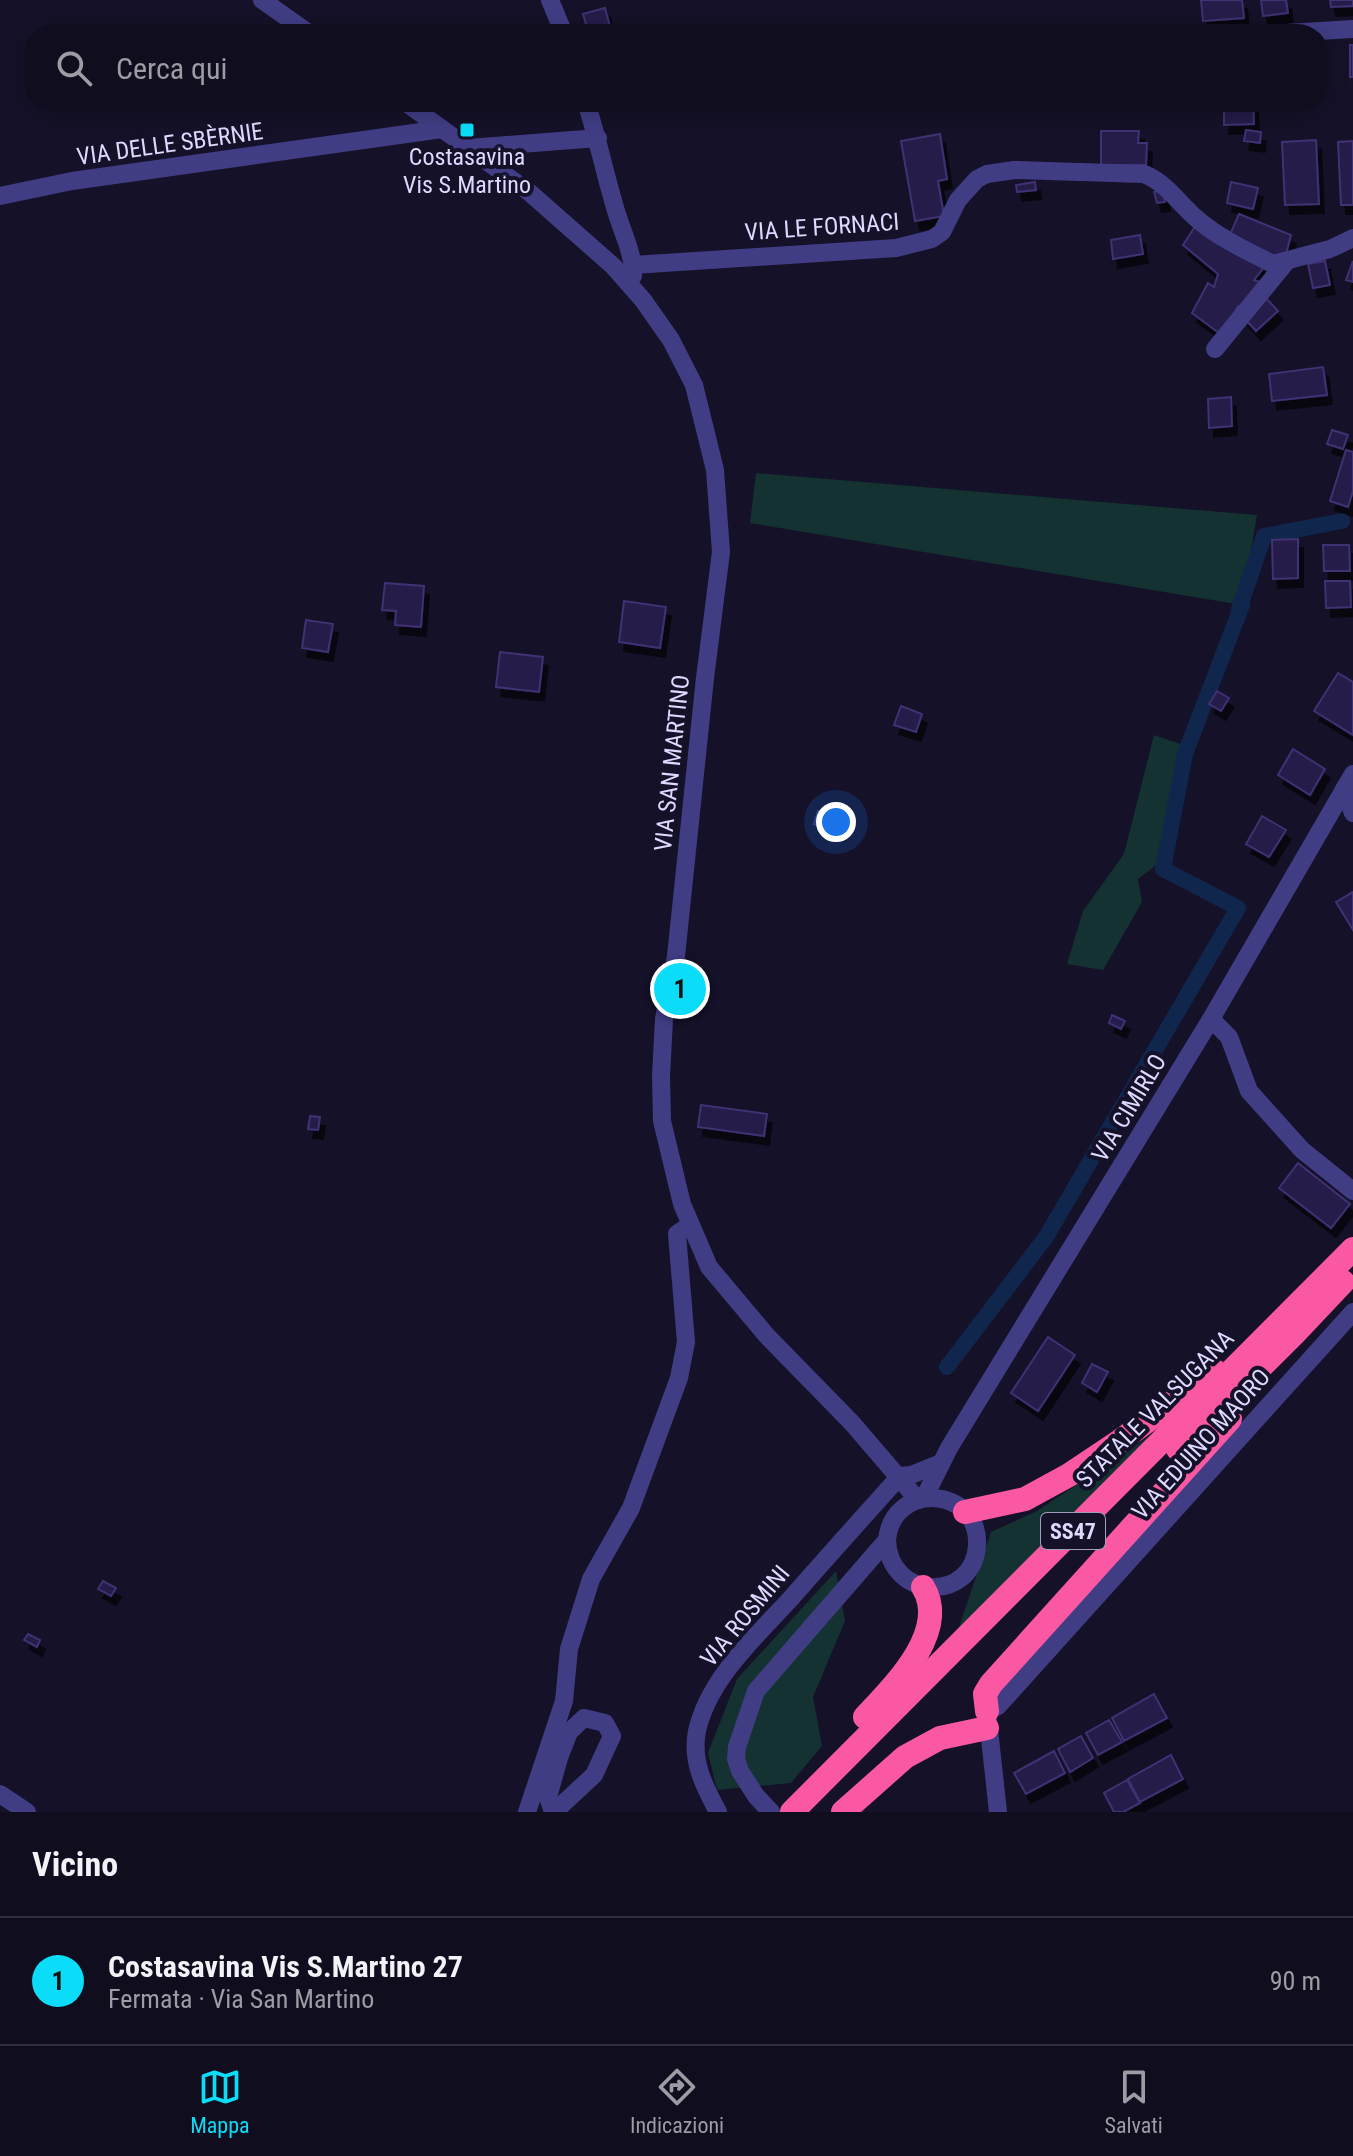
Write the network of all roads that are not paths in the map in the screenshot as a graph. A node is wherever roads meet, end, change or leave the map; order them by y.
1 (262, 0) edge
2 (550, 0) edge
3 (296, 24) edge
4 (560, 24) edge
5 (1353, 29) edge
6 (1329, 30) edge
7 (419, 112) edge
8 (589, 112) edge
9 (442, 129) junction
10 (598, 138) junction
11 (469, 148) junction
12 (0, 196) edge
13 (1353, 238) edge
14 (1287, 261) junction
15 (633, 265) junction
16 (633, 288) junction
17 (1215, 349) dead end
18 (1348, 782) edge
19 (1353, 813) edge
20 (1211, 1019) junction
21 (1353, 1191) edge
22 (690, 1225) junction
23 (1353, 1249) edge
24 (1353, 1271) edge
25 (1353, 1312) edge
26 (1288, 1328) junction
27 (941, 1463) junction
28 (900, 1476) junction
29 (922, 1501) junction
30 (965, 1512) junction
31 (887, 1540) junction
32 (897, 1571) junction
33 (853, 1577) junction
34 (923, 1587) junction
35 (987, 1720) junction
36 (0, 1794) edge
37 (27, 1812) edge
38 (527, 1812) edge
39 (553, 1812) edge
40 (718, 1812) edge
41 (771, 1812) edge
42 (793, 1812) edge
43 (814, 1812) edge
44 (843, 1812) edge
45 (998, 1812) edge

1 - 3 street
2 - 4 street
5 - 6 street
7 - 9 street, VIA SAN MARTINO
8 - 10 street
9 - 11 street, VIA SAN MARTINO
9 - 12 street, VIA DELLE SBÈRNIE
10 - 11 street
10 - 15 street
11 - 16 street, VIA SAN MARTINO
13 - 14 street, VIA LE FORNACI
14 - 15 street, VIA LE FORNACI
14 - 17 street
15 - 16 street
16 - 22 street, VIA SAN MARTINO
18 - 19 street
18 - 20 street, VIA CIMIRLO
20 - 21 street
20 - 27 street, VIA CIMIRLO
22 - 28 street, VIA SAN MARTINO
22 - 38 street
23 - 26 highway, STATALE VALSUGANA / SS47
24 - 26 highway, STATALE VALSUGANA / SS47
25 - 35 street, VIA EDUINO MAORO
26 - 30 highway
26 - 35 highway
26 - 42 highway, STATALE VALSUGANA / SS47
26 - 43 highway, STATALE VALSUGANA / SS47
27 - 28 street
27 - 29 street
28 - 29 street
28 - 40 street, VIA ROSMINI
29 - 30 street
29 - 31 street
30 - 34 street
31 - 32 street
31 - 33 street
32 - 33 street
32 - 34 street
33 - 41 street
34 - 42 highway
35 - 44 highway
35 - 45 street
36 - 37 street
39 - 39 street

